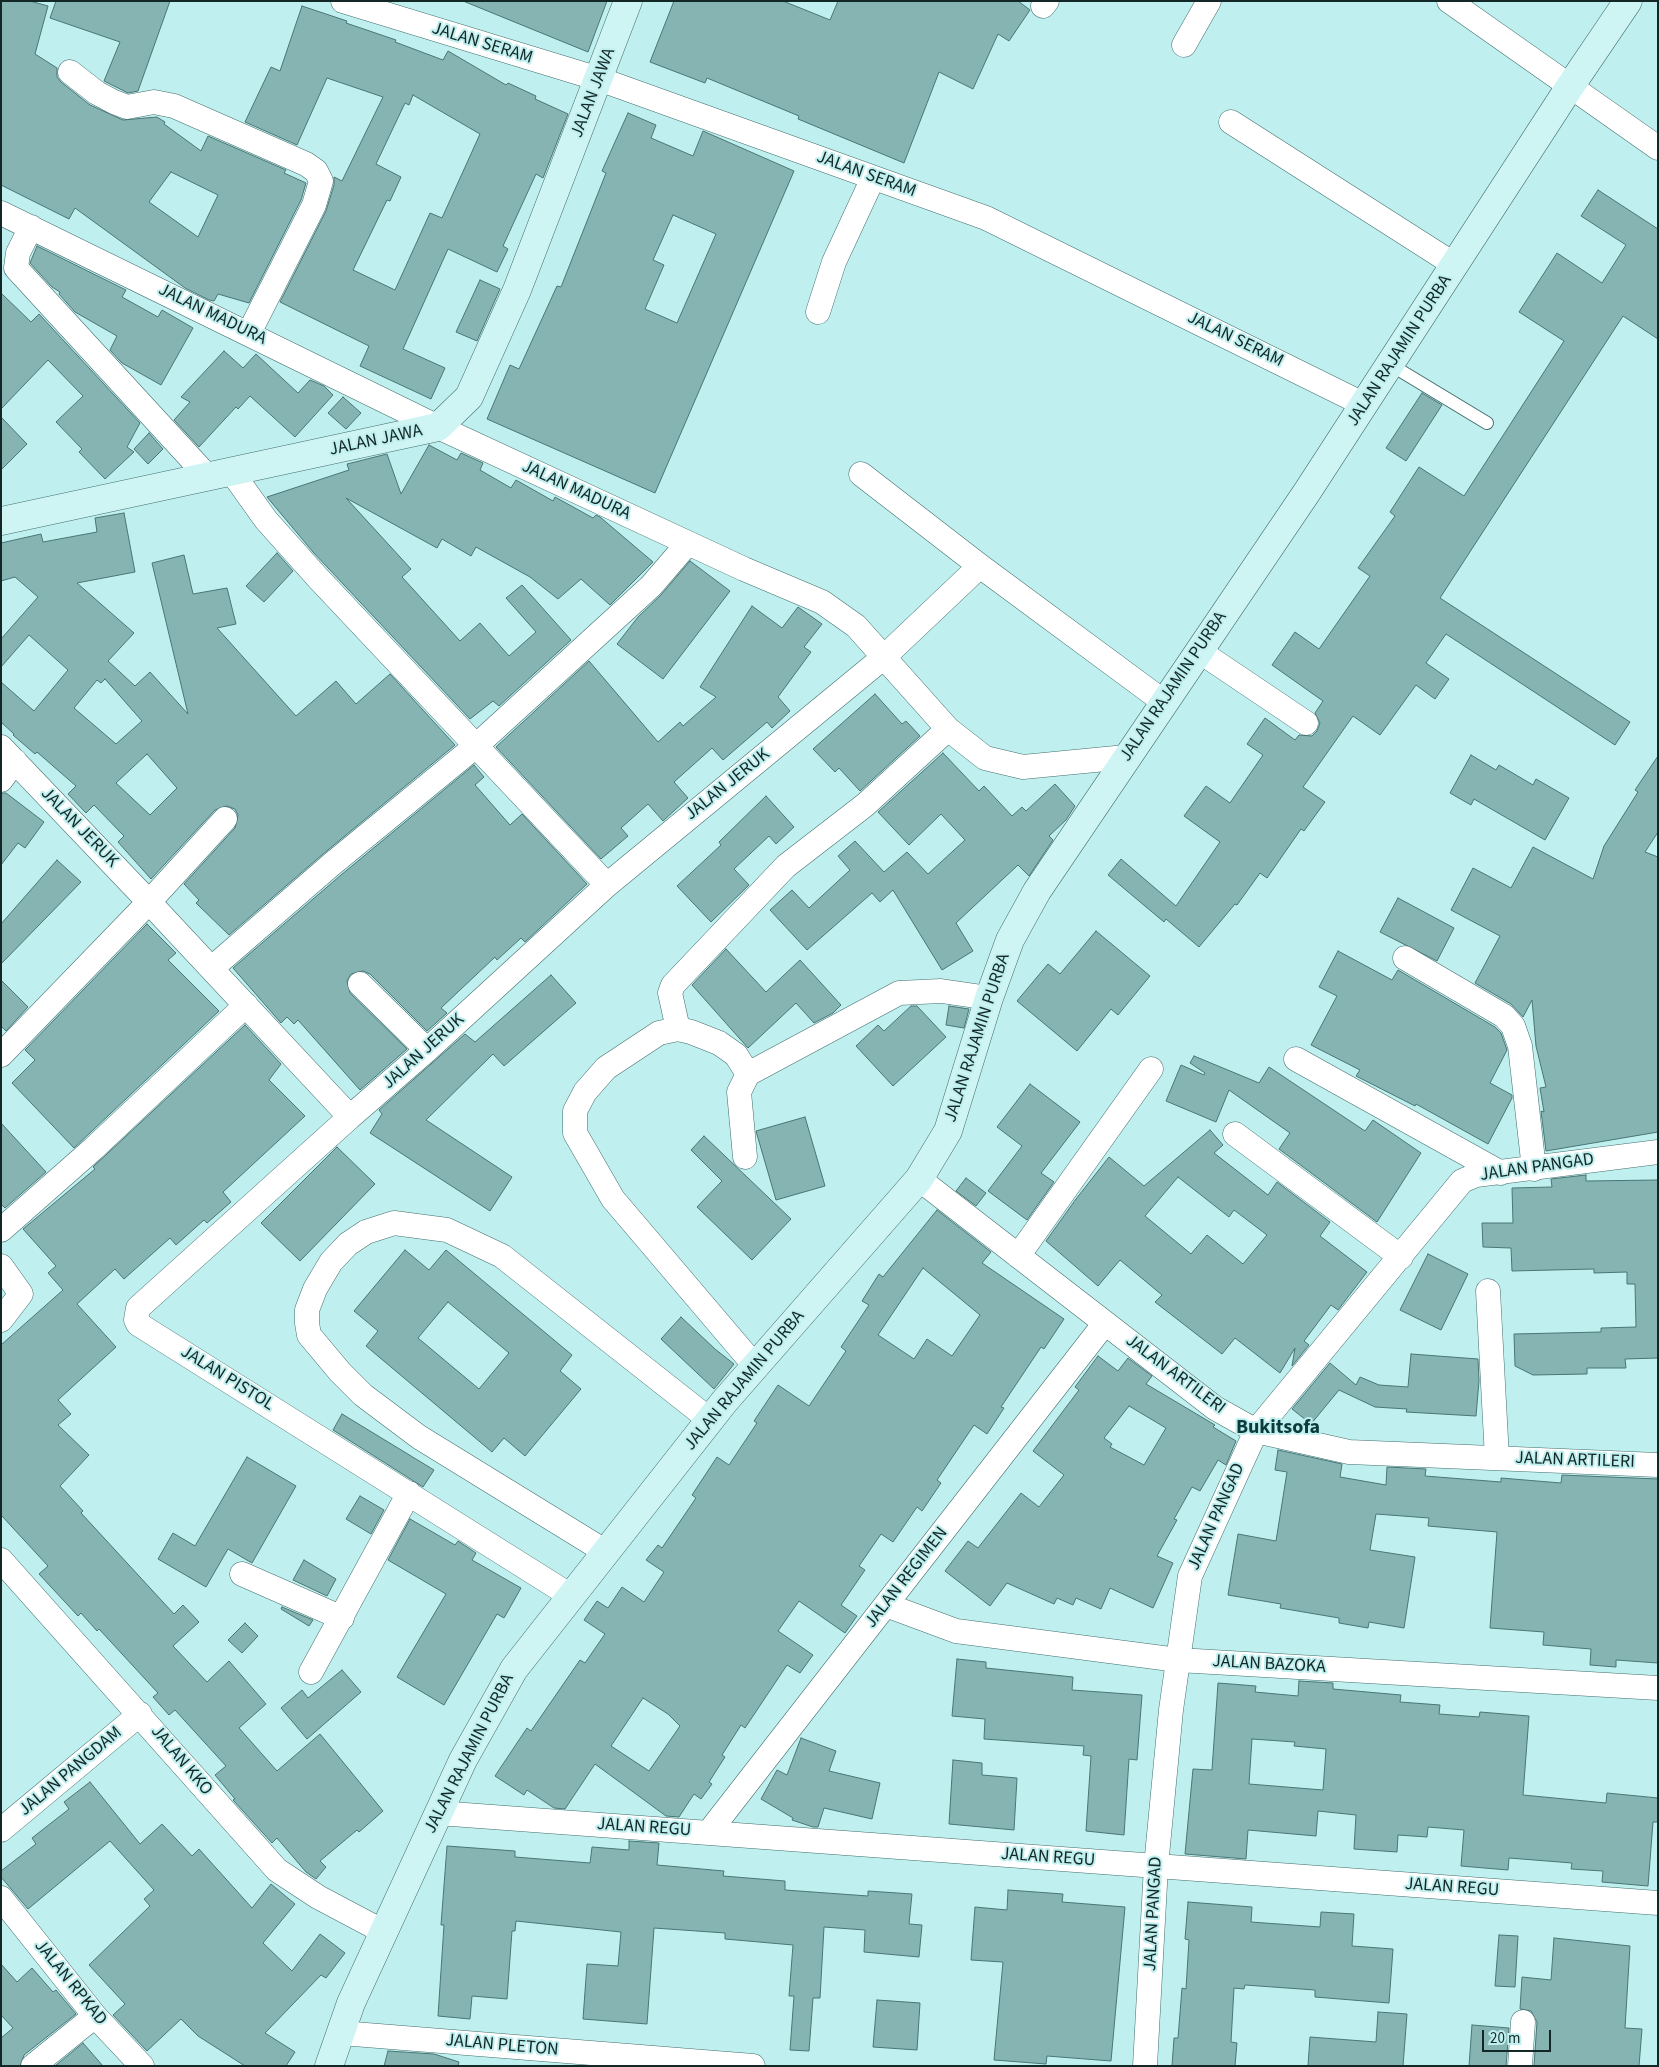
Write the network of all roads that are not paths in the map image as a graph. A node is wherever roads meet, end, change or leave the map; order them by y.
1 (343, 1) edge
2 (628, 1) edge
3 (1209, 1) edge
4 (1449, 1) edge
5 (1628, 1) edge
6 (1184, 45) dead end
7 (70, 72) dead end
8 (599, 79) junction
9 (1569, 88) junction
10 (1231, 122) dead end
11 (1658, 148) edge
12 (873, 178) junction
13 (1, 212) edge
14 (32, 227) junction
15 (1455, 265) junction
16 (818, 312) dead end
17 (249, 333) junction
18 (1391, 365) junction
19 (1365, 405) junction
20 (1487, 424) dead end
21 (438, 427) junction
22 (220, 474) junction
23 (861, 474) dead end
24 (1, 521) edge
25 (688, 543) junction
26 (980, 566) junction
27 (1199, 651) junction
28 (884, 657) junction
29 (1164, 702) junction
30 (1306, 723) dead end
31 (948, 729) junction
32 (477, 745) junction
33 (8, 754) edge
34 (1126, 757) junction
35 (1, 780) edge
36 (225, 819) dead end
37 (607, 885) junction
38 (149, 902) junction
39 (1405, 958) dead end
40 (212, 968) junction
41 (360, 984) dead end
42 (989, 998) junction
43 (246, 1005) junction
44 (678, 1029) junction
45 (427, 1050) junction
46 (1, 1055) edge
47 (1296, 1059) dead end
48 (1151, 1069) dead end
49 (748, 1074) junction
50 (350, 1117) junction
51 (1235, 1134) dead end
52 (1658, 1152) edge
53 (745, 1158) dead end
54 (1534, 1169) junction
55 (1501, 1174) junction
56 (918, 1179) junction
57 (1, 1230) edge
58 (1018, 1256) junction
59 (1402, 1257) junction
60 (1, 1266) edge
61 (1488, 1291) dead end
62 (1, 1320) edge
63 (1105, 1323) junction
64 (755, 1366) junction
65 (710, 1420) junction
66 (1256, 1431) junction
67 (1497, 1458) junction
68 (1658, 1464) edge
69 (410, 1493) junction
70 (606, 1552) junction
71 (1, 1560) edge
72 (242, 1574) dead end
73 (571, 1596) junction
74 (886, 1604) junction
75 (342, 1618) junction
76 (1178, 1660) junction
77 (312, 1672) dead end
78 (1658, 1688) edge
79 (140, 1714) junction
80 (438, 1813) junction
81 (1, 1830) edge
82 (709, 1832) junction
83 (1156, 1866) junction
84 (1, 1898) edge
85 (1658, 1903) edge
86 (384, 1932) junction
87 (95, 2016) junction
88 (1523, 2022) dead end
89 (341, 2032) junction
90 (33, 2066) edge
91 (142, 2066) edge
92 (329, 2066) edge
93 (753, 2066) edge
94 (1145, 2066) edge
95 (1520, 2066) edge

1 - 8 street, JALAN SERAM
2 - 8 street, JALAN JAWA
3 - 6 street
4 - 9 street
5 - 9 street, JALAN RAJAMIN PURBA
7 - 17 street
8 - 12 street, JALAN SERAM
8 - 21 street, JALAN JAWA
9 - 11 street
9 - 15 street, JALAN RAJAMIN PURBA
10 - 15 street
12 - 16 street
12 - 19 street, JALAN SERAM
13 - 14 street, JALAN MADURA
14 - 17 street, JALAN MADURA
14 - 22 street
15 - 18 street, JALAN RAJAMIN PURBA
17 - 21 street, JALAN MADURA
18 - 19 street, JALAN RAJAMIN PURBA
18 - 20 lane
19 - 27 street, JALAN RAJAMIN PURBA
21 - 22 street, JALAN JAWA
21 - 25 street, JALAN MADURA
22 - 24 street, JALAN JAWA
22 - 32 street
23 - 26 street
25 - 28 street, JALAN MADURA
25 - 32 street
26 - 28 street, JALAN JERUK
26 - 29 street
27 - 29 street, JALAN RAJAMIN PURBA
27 - 30 street
28 - 31 street, JALAN MADURA
28 - 37 street, JALAN JERUK
29 - 34 street, JALAN RAJAMIN PURBA
31 - 34 street, JALAN MADURA
31 - 44 street
32 - 37 street
32 - 40 street
33 - 35 street
33 - 38 street, JALAN JERUK
34 - 42 street, JALAN RAJAMIN PURBA
36 - 38 street
37 - 45 street, JALAN JERUK
38 - 40 street, JALAN JERUK
38 - 46 street
39 - 54 street
40 - 43 street, JALAN JERUK
41 - 45 street
42 - 49 street
42 - 56 street, JALAN RAJAMIN PURBA
43 - 50 street, JALAN JERUK
43 - 57 street
44 - 49 street
44 - 64 street
45 - 50 street, JALAN JERUK
47 - 55 street
48 - 58 street
49 - 53 street
50 - 69 street, JALAN PISTOL
51 - 59 street
52 - 54 street, JALAN PANGAD
54 - 55 street, JALAN PANGAD
55 - 59 street, JALAN PANGAD
56 - 58 street, JALAN ARTILERI
56 - 64 street, JALAN RAJAMIN PURBA
58 - 63 street, JALAN ARTILERI
59 - 66 street, JALAN PANGAD
60 - 62 street
61 - 67 street
63 - 66 street, JALAN ARTILERI
63 - 74 street, JALAN REGIMEN
64 - 65 street, JALAN RAJAMIN PURBA
65 - 70 street, JALAN RAJAMIN PURBA
65 - 70 street
66 - 67 street, JALAN ARTILERI
66 - 76 street, JALAN PANGAD
67 - 68 street, JALAN ARTILERI
69 - 73 street, JALAN PISTOL
69 - 75 street
70 - 73 street, JALAN RAJAMIN PURBA
71 - 79 street, JALAN KKO
72 - 75 street
73 - 80 street, JALAN RAJAMIN PURBA
74 - 76 street, JALAN BAZOKA
74 - 82 street, JALAN REGIMEN
75 - 77 street
76 - 78 street, JALAN BAZOKA
76 - 83 street, JALAN PANGAD
79 - 81 street, JALAN PANGDAM
79 - 86 street, JALAN KKO
80 - 82 street, JALAN REGU
80 - 86 street, JALAN RAJAMIN PURBA
82 - 83 street, JALAN REGU
83 - 85 street, JALAN REGU
83 - 94 street, JALAN PANGAD
84 - 87 street, JALAN RPKAD
86 - 89 street, JALAN RAJAMIN PURBA
87 - 90 street
87 - 91 street, JALAN RPKAD
88 - 95 street
89 - 92 street, JALAN RAJAMIN PURBA
89 - 93 street, JALAN PLETON

